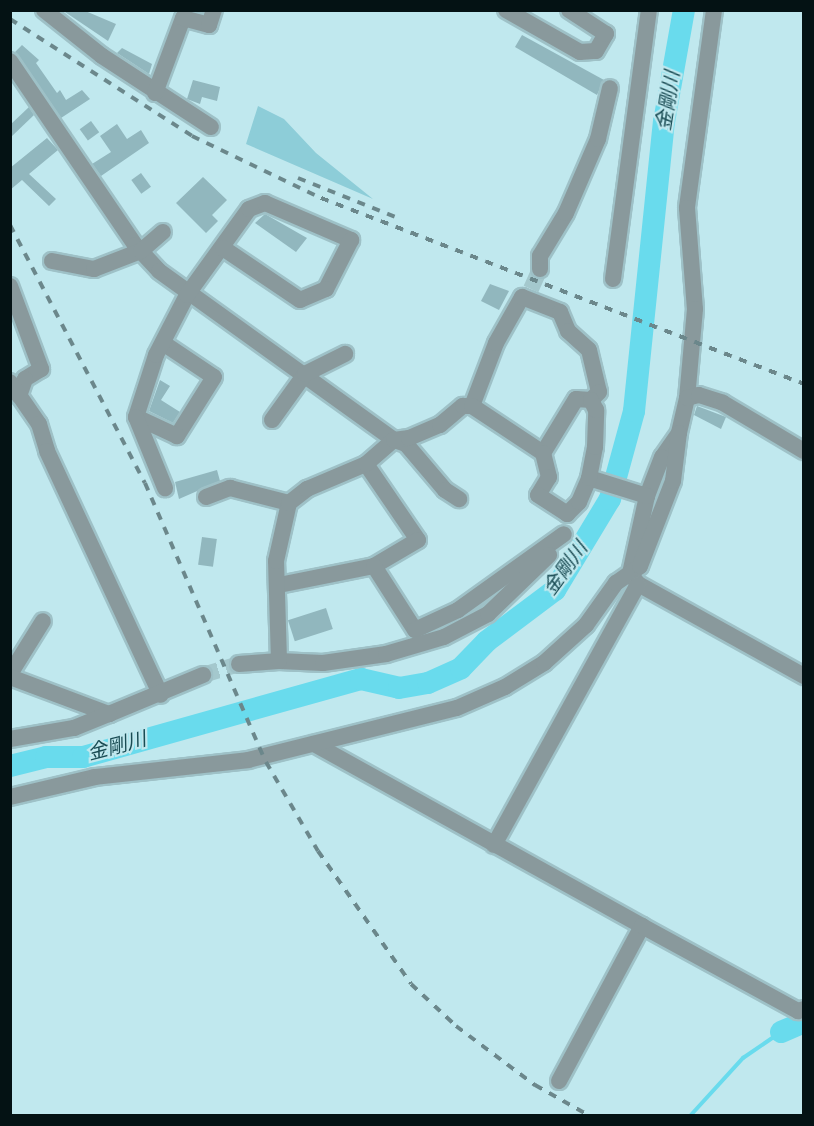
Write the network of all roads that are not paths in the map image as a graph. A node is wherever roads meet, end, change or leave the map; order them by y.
1 (44, 10) edge
2 (214, 10) edge
3 (506, 10) edge
4 (569, 10) edge
5 (649, 10) edge
6 (716, 14) edge
7 (10, 60) edge
8 (610, 88) dead end
9 (155, 93) junction
10 (211, 127) dead end
11 (163, 232) dead end
12 (223, 248) junction
13 (141, 251) junction
14 (52, 261) dead end
15 (540, 269) tunnel mouth
16 (613, 279) dead end
17 (10, 286) edge
18 (187, 296) junction
19 (163, 343) junction
20 (345, 354) dead end
21 (305, 374) junction
22 (15, 389) edge
23 (687, 398) junction
24 (591, 400) junction
25 (472, 406) junction
26 (136, 417) junction
27 (272, 420) dead end
28 (679, 433) junction
29 (394, 440) junction
30 (804, 451) edge
31 (543, 453) junction
32 (366, 464) junction
33 (589, 478) junction
34 (165, 488) dead end
35 (642, 494) junction
36 (206, 497) dead end
37 (459, 499) dead end
38 (289, 503) junction
39 (567, 514) junction
40 (564, 534) junction
41 (374, 566) junction
42 (634, 579) junction
43 (279, 585) junction
44 (44, 621) dead end
45 (279, 661) junction
46 (239, 664) tunnel mouth
47 (203, 675) tunnel mouth
48 (10, 676) edge
49 (804, 676) edge
50 (161, 695) junction
51 (109, 714) junction
52 (10, 740) edge
53 (314, 744) junction
54 (10, 796) edge
55 (494, 845) junction
56 (642, 926) junction
57 (804, 1009) edge
58 (559, 1081) dead end

1 - 9 street
2 - 9 street
3 - 4 street
5 - 16 street
6 - 23 street
7 - 13 street
8 - 15 street
9 - 10 street
11 - 13 street
12 - 12 street
12 - 18 street
13 - 14 street
13 - 18 street
17 - 22 street
18 - 19 street
18 - 21 street
19 - 26 street
19 - 26 street
20 - 21 street
21 - 27 street
21 - 29 street
22 - 50 street
23 - 28 street
23 - 30 street
24 - 25 street
24 - 31 street
24 - 33 street
25 - 29 street
25 - 31 street
26 - 34 street
28 - 35 street
28 - 42 street
29 - 32 street
29 - 37 street
31 - 39 street
32 - 38 street
32 - 41 street
33 - 35 street
33 - 39 street
35 - 42 street
36 - 38 street
38 - 43 street
39 - 40 street
40 - 41 street
40 - 45 street
41 - 43 street
42 - 49 street
42 - 53 street
42 - 55 street
43 - 45 street
44 - 48 street
45 - 46 street
47 - 50 street
48 - 51 street
50 - 51 street
51 - 52 street
53 - 54 street
53 - 55 street
55 - 56 street
56 - 57 street
56 - 58 street

